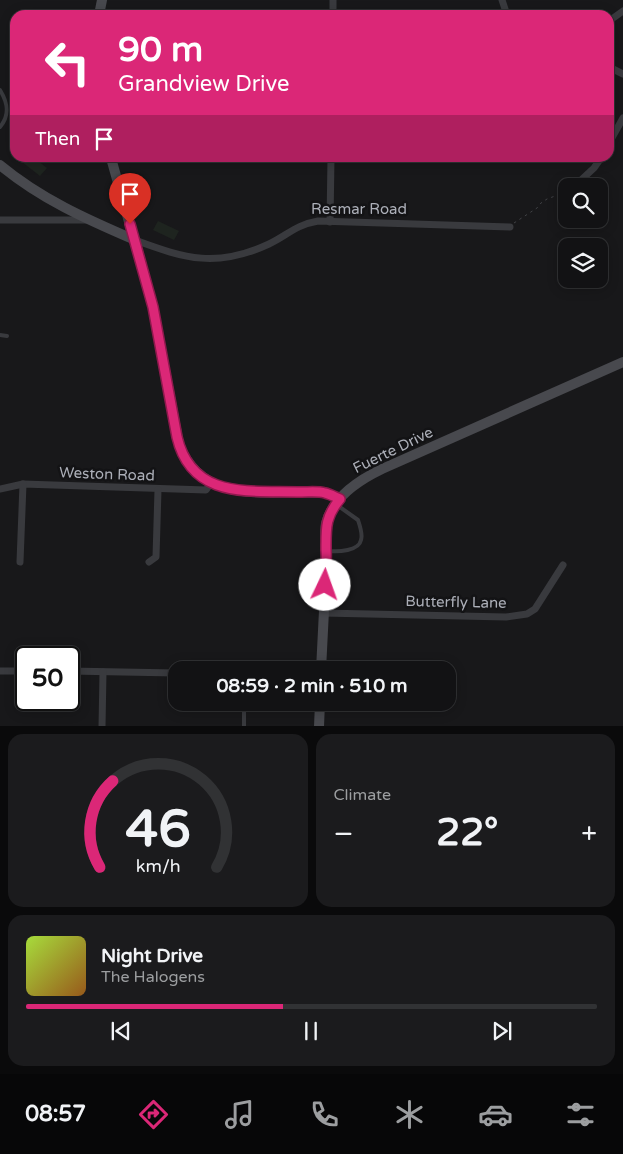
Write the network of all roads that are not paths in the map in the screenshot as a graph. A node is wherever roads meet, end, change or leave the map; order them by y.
1 (497, 0) edge
2 (503, 3) edge
3 (0, 90) edge
4 (623, 118) edge
5 (0, 127) edge
6 (614, 134) edge
7 (112, 162) edge
8 (331, 162) edge
9 (598, 162) edge
10 (0, 165) edge
11 (583, 178) edge
12 (0, 220) edge
13 (88, 220) junction
14 (330, 222) junction
15 (510, 227) road end
16 (135, 240) junction
17 (0, 335) edge
18 (7, 336) dead end
19 (623, 362) edge
20 (211, 483) junction
21 (22, 484) junction
22 (0, 489) edge
23 (158, 490) junction
24 (338, 502) junction
25 (326, 551) junction
26 (20, 562) dead end
27 (150, 562) dead end
28 (563, 565) dead end
29 (323, 613) junction
30 (321, 661) edge
31 (0, 671) edge
32 (15, 671) edge
33 (80, 671) edge
34 (103, 672) junction
35 (168, 673) edge
36 (244, 711) edge
37 (320, 711) edge
38 (102, 726) edge
39 (244, 726) edge
40 (319, 726) edge

1 - 2 street
3 - 5 lane
4 - 6 street
7 - 16 street
8 - 14 street
9 - 11 street
10 - 13 street, Resmar Road
12 - 13 street
13 - 16 street, Resmar Road
14 - 15 street, Resmar Road
14 - 16 street, Resmar Road
16 - 20 street
17 - 18 lane
19 - 24 street, Fuerte Drive
20 - 23 street, Weston Road
20 - 24 street
21 - 22 street, Weston Road
21 - 23 street, Weston Road
21 - 26 street
23 - 27 street
24 - 25 street, Fuerte Drive
24 - 25 lane
25 - 29 street, Fuerte Drive
28 - 29 street, Butterfly Lane
29 - 30 street, Fuerte Drive
31 - 32 street
33 - 34 street
34 - 35 street
34 - 38 street
36 - 39 lane
37 - 40 street

